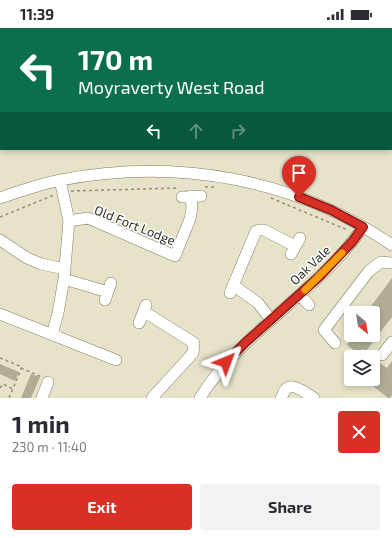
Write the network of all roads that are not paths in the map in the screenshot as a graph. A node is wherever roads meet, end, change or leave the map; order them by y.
1 (60, 180) junction
2 (191, 196) dead end
3 (0, 198) edge
4 (69, 220) junction
5 (363, 227) junction
6 (0, 240) edge
7 (392, 245) edge
8 (295, 246) dead end
9 (392, 263) edge
10 (64, 274) junction
11 (108, 292) dead end
12 (300, 295) junction
13 (309, 305) dead end
14 (0, 314) edge
15 (143, 314) dead end
16 (271, 320) junction
17 (52, 335) junction
18 (392, 342) edge
19 (335, 343) dead end
20 (114, 346) dead end
21 (382, 355) dead end
22 (48, 382) road end
23 (42, 398) edge
24 (152, 398) edge
25 (201, 398) edge
26 (281, 398) edge
27 (314, 398) edge

1 - 3 street
1 - 4 street
1 - 5 street
2 - 4 street, Old Fort Lodge
4 - 10 street
5 - 7 street
5 - 12 street, Oak Vale
6 - 10 street
8 - 16 street, Oak Vale
9 - 19 street
10 - 11 street
10 - 17 street
12 - 13 street
12 - 16 street, Oak Vale
14 - 17 street
15 - 24 street
16 - 25 street, Oak Vale
17 - 20 street
18 - 21 street
22 - 23 street
26 - 27 street

